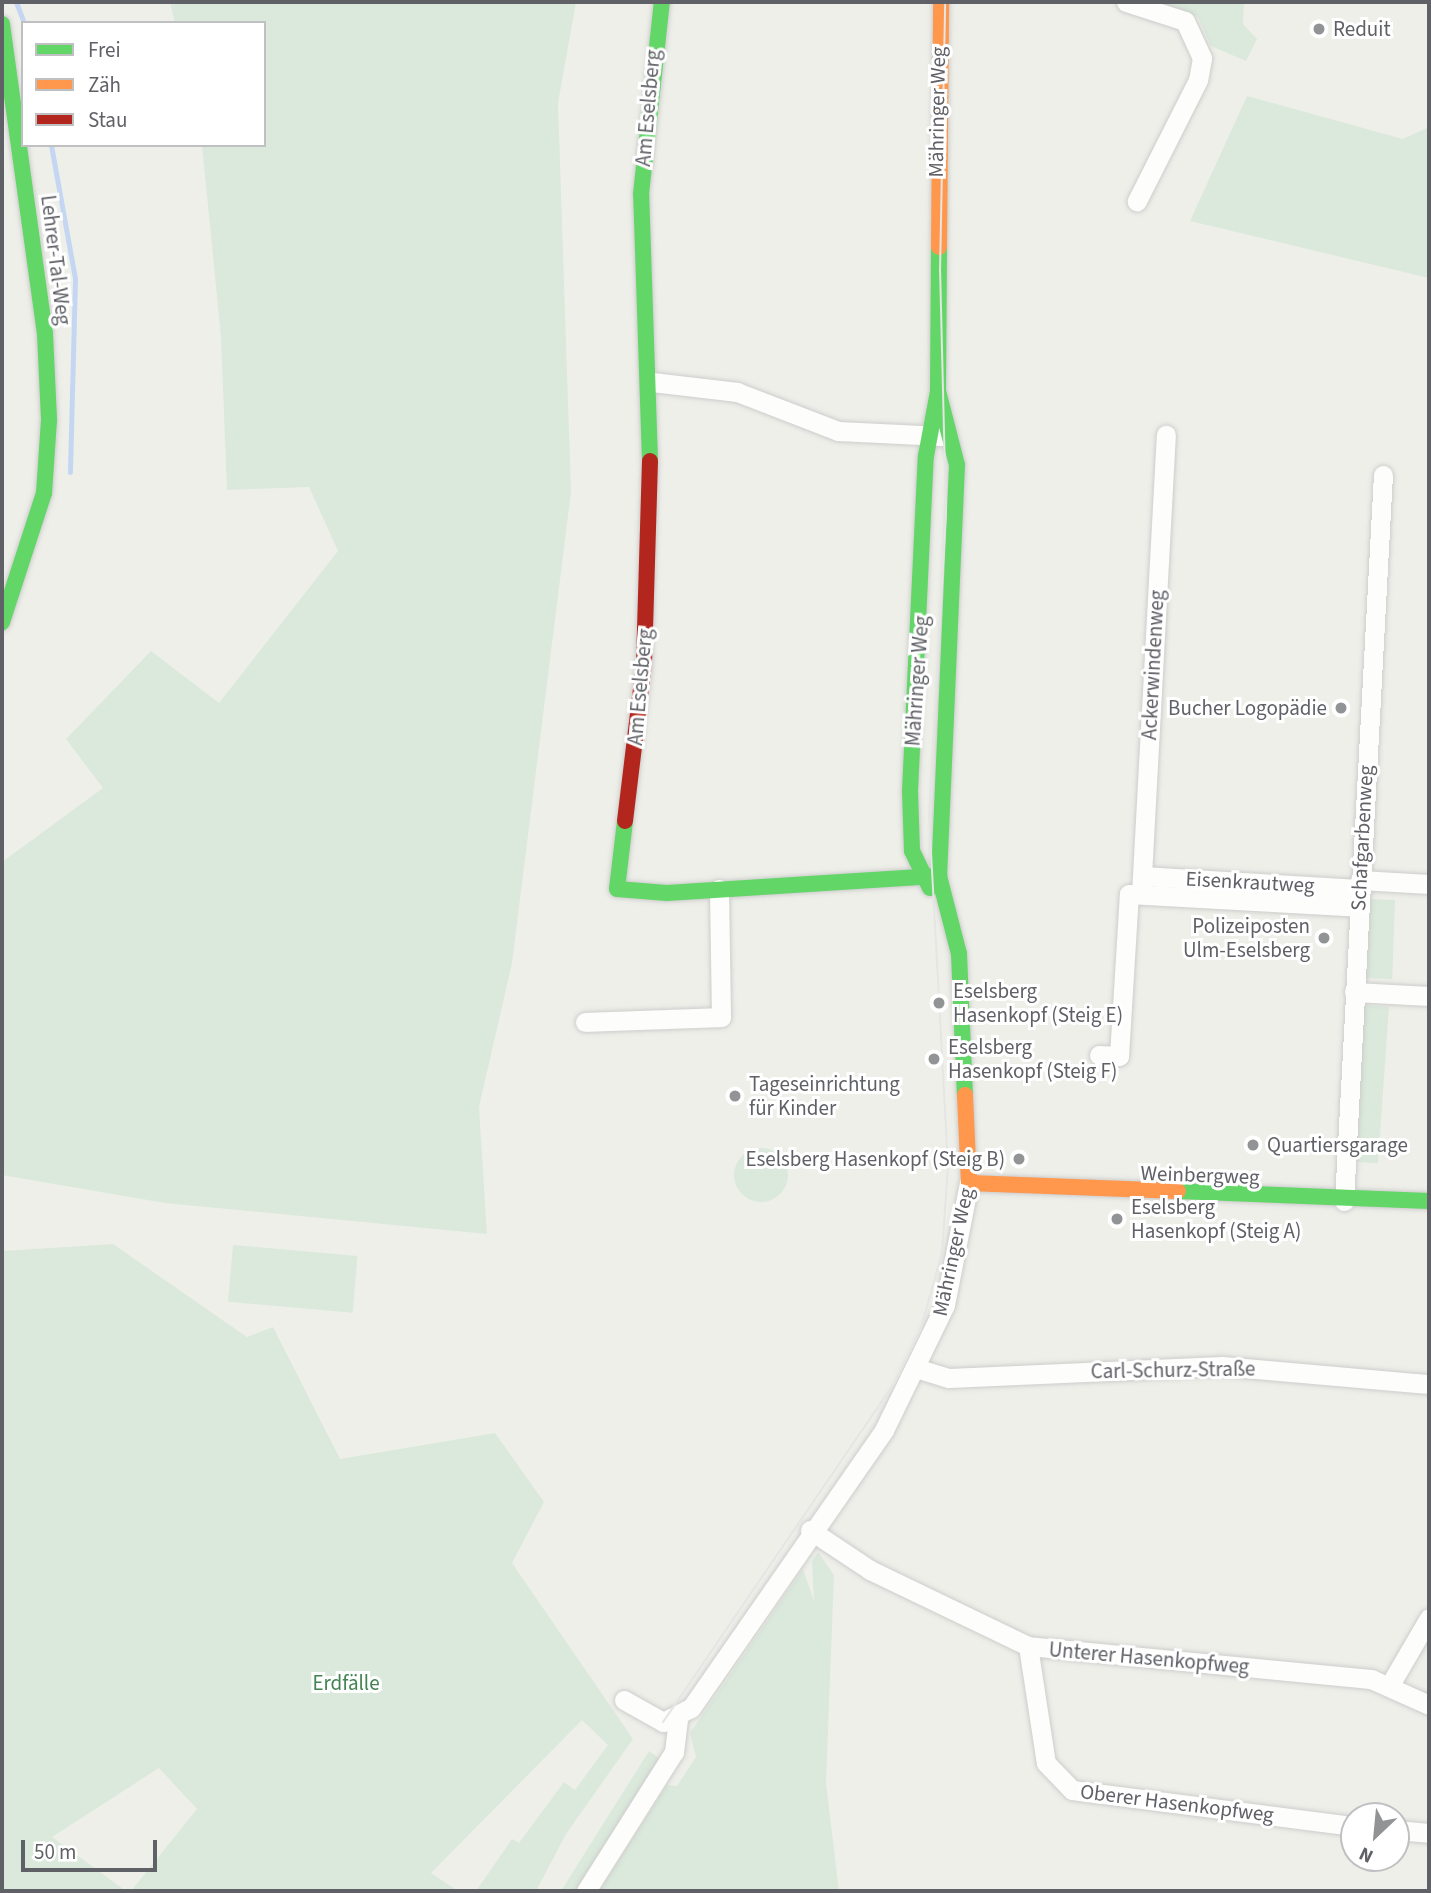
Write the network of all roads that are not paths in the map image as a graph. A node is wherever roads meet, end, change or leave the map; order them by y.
1 (662, 2) edge
2 (941, 2) edge
3 (1126, 2) edge
4 (2, 24) edge
5 (1137, 201) dead end
6 (652, 382) junction
7 (938, 391) junction
8 (1166, 435) dead end
9 (929, 436) junction
10 (954, 436) junction
11 (1383, 475) dead end
12 (2, 622) edge
13 (931, 876) junction
14 (1429, 884) edge
15 (1137, 888) junction
16 (719, 889) junction
17 (1359, 892) junction
18 (1354, 992) junction
19 (1429, 996) edge
20 (585, 1022) dead end
21 (1099, 1055) dead end
22 (968, 1183) junction
23 (1344, 1201) junction
24 (1429, 1201) edge
25 (919, 1369) junction
26 (1429, 1384) edge
27 (810, 1530) junction
28 (1429, 1618) edge
29 (1028, 1646) junction
30 (1391, 1683) junction
31 (624, 1700) dead end
32 (1429, 1705) edge
33 (678, 1719) junction
34 (1340, 1824) edge
35 (1410, 1831) edge
36 (1429, 1833) edge
37 (586, 1891) edge

1 - 6 street, Am Eselsberg
2 - 7 street, Mähringer Weg
3 - 5 street
4 - 12 street, Lehrer-Tal-Weg
6 - 9 street
6 - 16 street, Am Eselsberg
7 - 9 street, Mähringer Weg
7 - 10 street, Mähringer Weg
8 - 15 street, Ackerwindenweg
9 - 10 street
9 - 13 street, Mähringer Weg
10 - 13 street, Mähringer Weg
11 - 17 street, Schafgarbenweg
13 - 16 street, Am Eselsberg
13 - 22 street, Mähringer Weg
14 - 17 street, Eisenkrautweg
15 - 17 street, Eisenkrautweg
15 - 21 street, Ackerwindenweg
16 - 20 street
17 - 18 street, Schafgarbenweg
18 - 19 street
18 - 23 street, Schafgarbenweg
22 - 23 street, Weinbergweg
22 - 25 street, Mähringer Weg
23 - 24 street, Weinbergweg
25 - 26 street, Carl-Schurz-Straße
25 - 27 street, Mähringer Weg
27 - 29 street, Unterer Hasenkopfweg
27 - 33 street, Mähringer Weg
28 - 30 street
29 - 30 street, Unterer Hasenkopfweg
29 - 34 street, Oberer Hasenkopfweg
30 - 32 street, Unterer Hasenkopfweg
31 - 33 street
33 - 37 street
35 - 36 street

